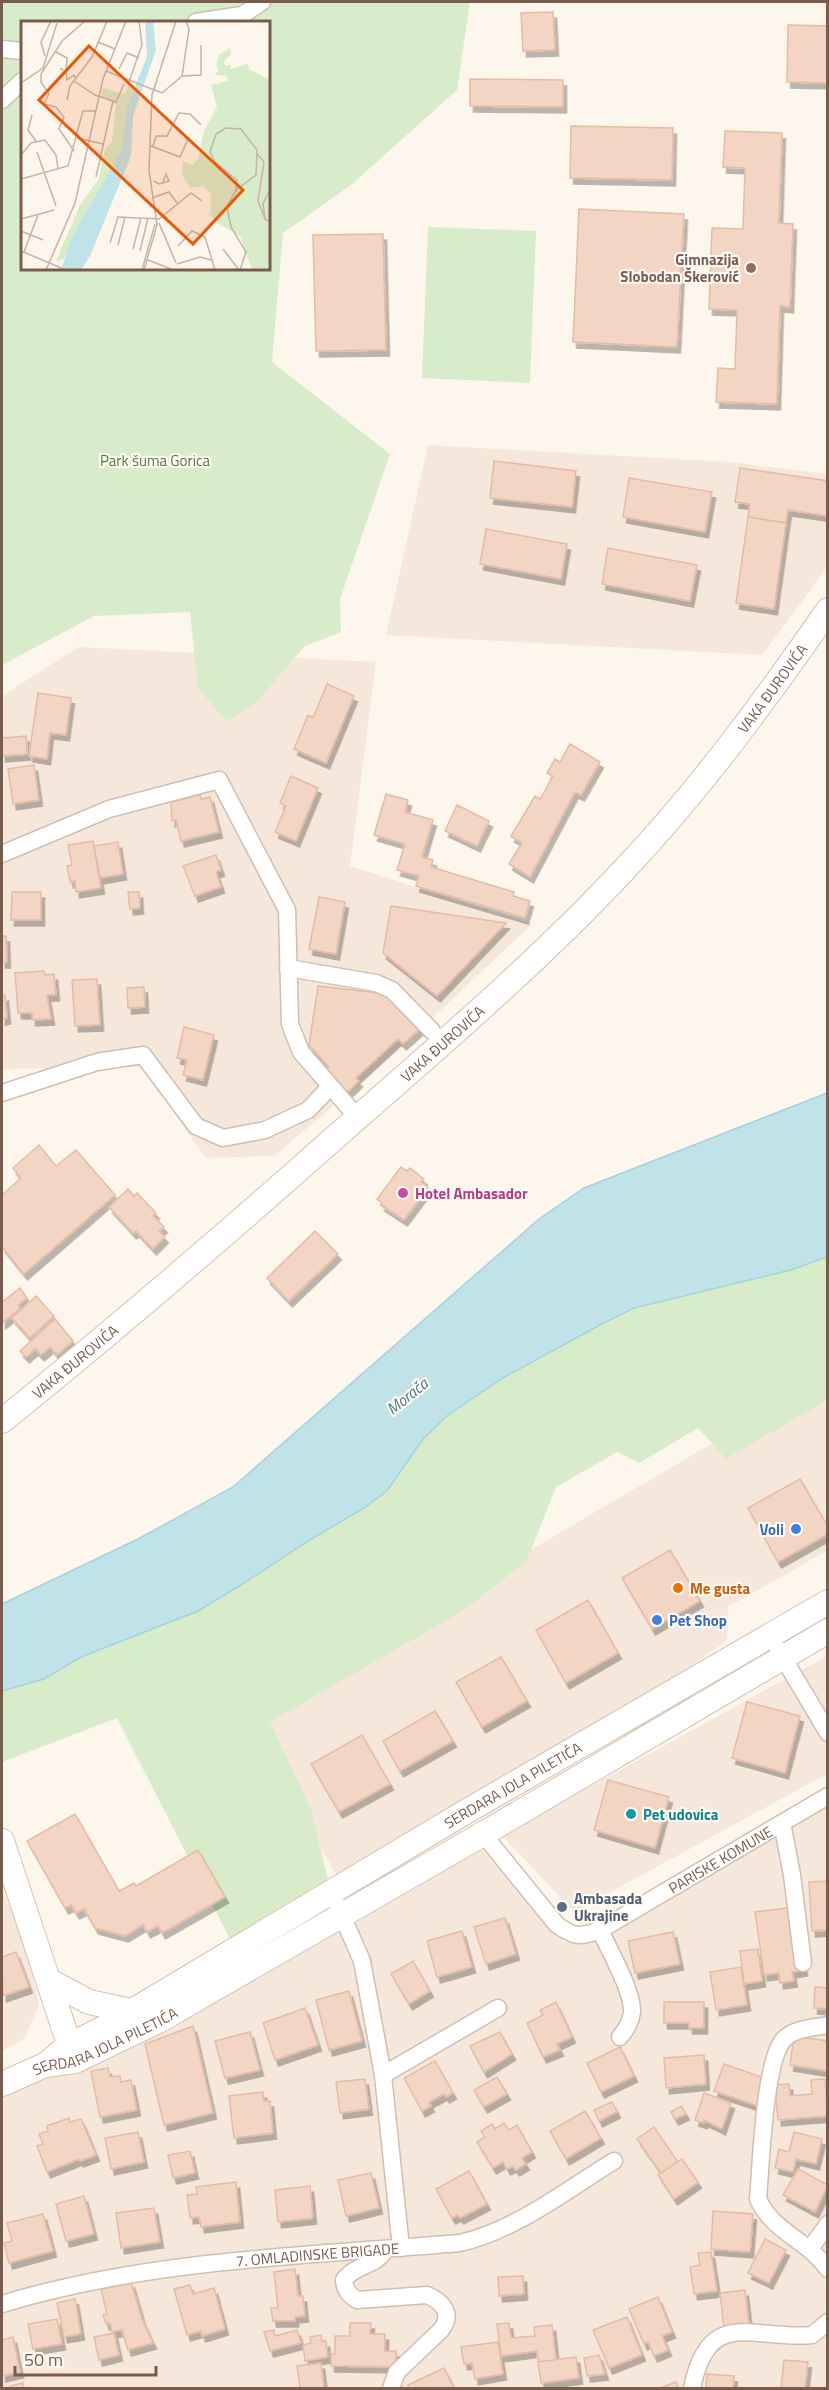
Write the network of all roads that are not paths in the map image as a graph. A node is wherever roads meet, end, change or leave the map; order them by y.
1 (261, 2) edge
2 (203, 21) edge
3 (2, 49) edge
4 (21, 51) edge
5 (21, 82) edge
6 (2, 100) edge
7 (828, 610) edge
8 (2, 854) edge
9 (288, 968) junction
10 (432, 1031) dead end
11 (330, 1087) junction
12 (2, 1093) edge
13 (358, 1118) junction
14 (2, 1421) edge
15 (828, 1602) edge
16 (828, 1631) edge
17 (770, 1636) junction
18 (783, 1658) junction
19 (828, 1734) edge
20 (828, 1796) edge
21 (782, 1823) junction
22 (483, 1834) junction
23 (2, 1841) edge
24 (330, 1893) junction
25 (342, 1914) junction
26 (600, 1930) junction
27 (803, 1963) dead end
28 (48, 1980) junction
29 (498, 2008) dead end
30 (131, 2011) junction
31 (828, 2025) edge
32 (620, 2037) dead end
33 (72, 2053) junction
34 (383, 2075) junction
35 (2, 2084) edge
36 (614, 2161) dead end
37 (828, 2224) edge
38 (393, 2249) junction
39 (810, 2249) junction
40 (828, 2269) edge
41 (2, 2304) edge
42 (828, 2322) edge
43 (388, 2386) edge
44 (692, 2388) edge

1 - 2 street
3 - 4 street
5 - 6 street
7 - 13 main road, VAKA ĐUROVIĆA
8 - 9 street
9 - 10 street
9 - 11 street
11 - 12 street
11 - 13 street
13 - 14 main road, VAKA ĐUROVIĆA
15 - 17 main road, SERDARA JOLA PILETIĆA
16 - 18 main road, SERDARA JOLA PILETIĆA
17 - 18 street
17 - 24 main road, SERDARA JOLA PILETIĆA
18 - 19 street
18 - 22 main road, SERDARA JOLA PILETIĆA
20 - 21 street, PARISKE KOMUNE
21 - 26 street, PARISKE KOMUNE
21 - 27 street
22 - 25 main road, SERDARA JOLA PILETIĆA
22 - 26 street, PARISKE KOMUNE
23 - 28 main road
24 - 25 street
24 - 30 main road, SERDARA JOLA PILETIĆA
25 - 33 main road, SERDARA JOLA PILETIĆA
25 - 34 street
26 - 32 street
28 - 30 main road
28 - 33 main road
29 - 34 street
30 - 33 main road, SERDARA JOLA PILETIĆA
31 - 39 street
33 - 35 main road, SERDARA JOLA PILETIĆA
34 - 38 street
36 - 38 street, 7. OMLADINSKE BRIGADE
37 - 39 street
38 - 41 street, 7. OMLADINSKE BRIGADE
38 - 43 street
39 - 40 street
42 - 44 street

